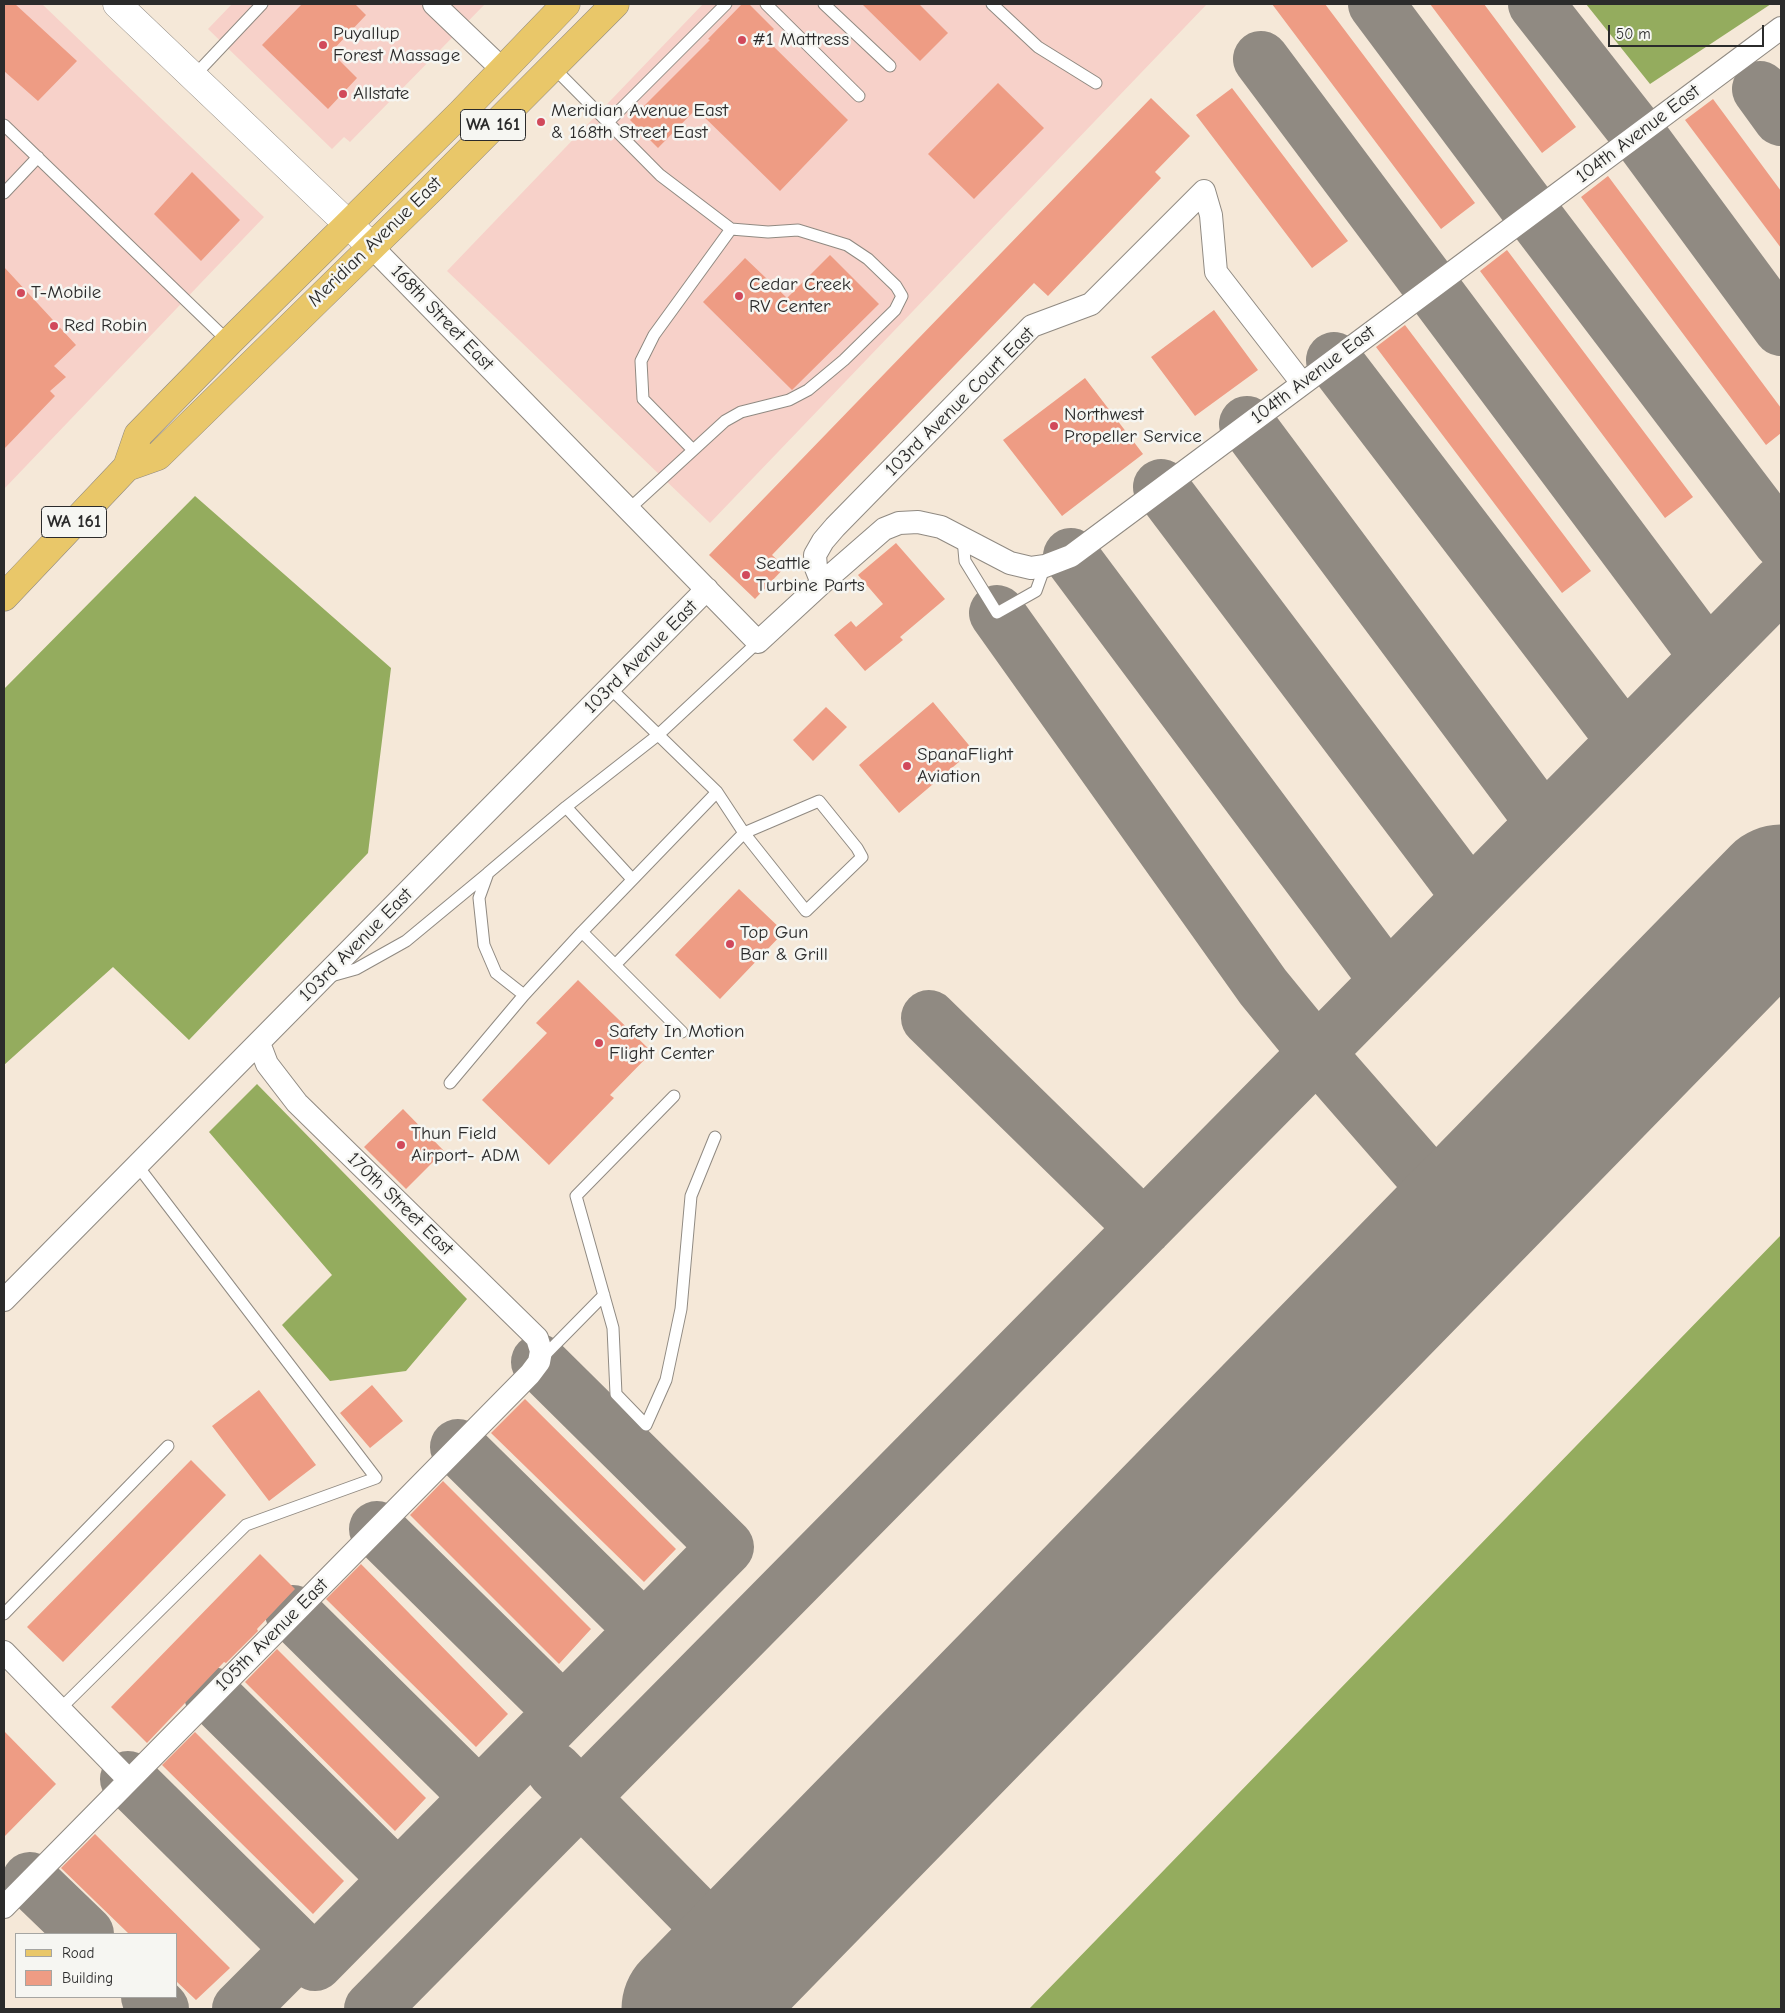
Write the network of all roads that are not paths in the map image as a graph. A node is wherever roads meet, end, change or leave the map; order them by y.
1 (117, 4) edge
2 (262, 4) edge
3 (434, 4) edge
4 (566, 4) edge
5 (615, 4) edge
6 (726, 4) edge
7 (766, 4) edge
8 (824, 4) edge
9 (992, 4) edge
10 (1781, 28) edge
11 (552, 66) junction
12 (890, 66) dead end
13 (503, 70) junction
14 (194, 76) junction
15 (1096, 83) dead end
16 (859, 96) dead end
17 (608, 122) junction
18 (4, 125) edge
19 (38, 157) junction
20 (4, 193) edge
21 (349, 224) junction
22 (731, 229) junction
23 (372, 247) junction
24 (229, 342) junction
25 (1302, 383) junction
26 (693, 450) junction
27 (127, 467) junction
28 (629, 510) junction
29 (963, 539) junction
30 (1044, 566) junction
31 (822, 583) junction
32 (10, 587) edge
33 (707, 589) junction
34 (758, 642) junction
35 (610, 688) junction
36 (658, 735) junction
37 (717, 792) junction
38 (566, 807) junction
39 (744, 833) junction
40 (488, 873) junction
41 (632, 879) junction
42 (582, 932) junction
43 (614, 965) junction
44 (322, 979) junction
45 (524, 995) junction
46 (682, 1032) dead end
47 (259, 1042) junction
48 (450, 1083) dead end
49 (674, 1096) dead end
50 (714, 1137) dead end
51 (137, 1165) junction
52 (604, 1295) junction
53 (4, 1300) edge
54 (539, 1362) junction
55 (168, 1446) dead end
56 (4, 1614) edge
57 (4, 1652) edge
58 (60, 1709) junction
59 (128, 1779) junction
60 (4, 1906) edge

1 - 14 street, 168th Street East
2 - 14 lane
3 - 13 street
4 - 13 main road, WA 161
5 - 11 main road, Meridian Avenue East / WA 161
6 - 17 lane
7 - 16 lane
8 - 12 lane
9 - 15 lane
10 - 25 street, 104th Avenue East
11 - 17 lane
11 - 23 main road, Meridian Avenue East / WA 161
13 - 21 main road, Meridian Avenue East / WA 161
14 - 21 street, 168th Street East
17 - 22 lane
18 - 19 lane
19 - 20 lane
19 - 24 lane
21 - 23 street, 168th Street East
21 - 24 main road, Meridian Avenue East / WA 161
22 - 26 lane
22 - 26 lane
23 - 27 main road, Meridian Avenue East / WA 161
23 - 28 street, 168th Street East
24 - 27 main road, Meridian Avenue East / WA 161
25 - 30 street, 104th Avenue East
25 - 31 street, 103rd Avenue Court East
26 - 28 lane
27 - 32 main road, Meridian Avenue East / WA 161
28 - 33 street, 168th Street East
29 - 30 street, 104th Avenue East
29 - 30 lane
29 - 31 street, 104th Avenue East
31 - 34 street
33 - 34 street, 168th Street East
33 - 35 street, 103rd Avenue East
34 - 36 lane
35 - 36 lane
35 - 44 street, 103rd Avenue East
36 - 37 lane
36 - 38 lane
37 - 39 lane
37 - 41 lane
38 - 40 lane
38 - 41 lane
39 - 39 lane
39 - 43 lane
40 - 44 lane
40 - 45 lane
41 - 42 lane
42 - 43 lane
42 - 45 lane
43 - 46 lane
44 - 47 street, 103rd Avenue East
45 - 48 lane
47 - 51 street, 103rd Avenue East
47 - 54 street, 170th Street East
49 - 52 lane
50 - 52 lane
51 - 53 street, 103rd Avenue East
51 - 58 lane
52 - 54 lane
54 - 59 street, 105th Avenue East
55 - 56 lane
57 - 58 street
58 - 59 street
59 - 60 street, 105th Avenue East

